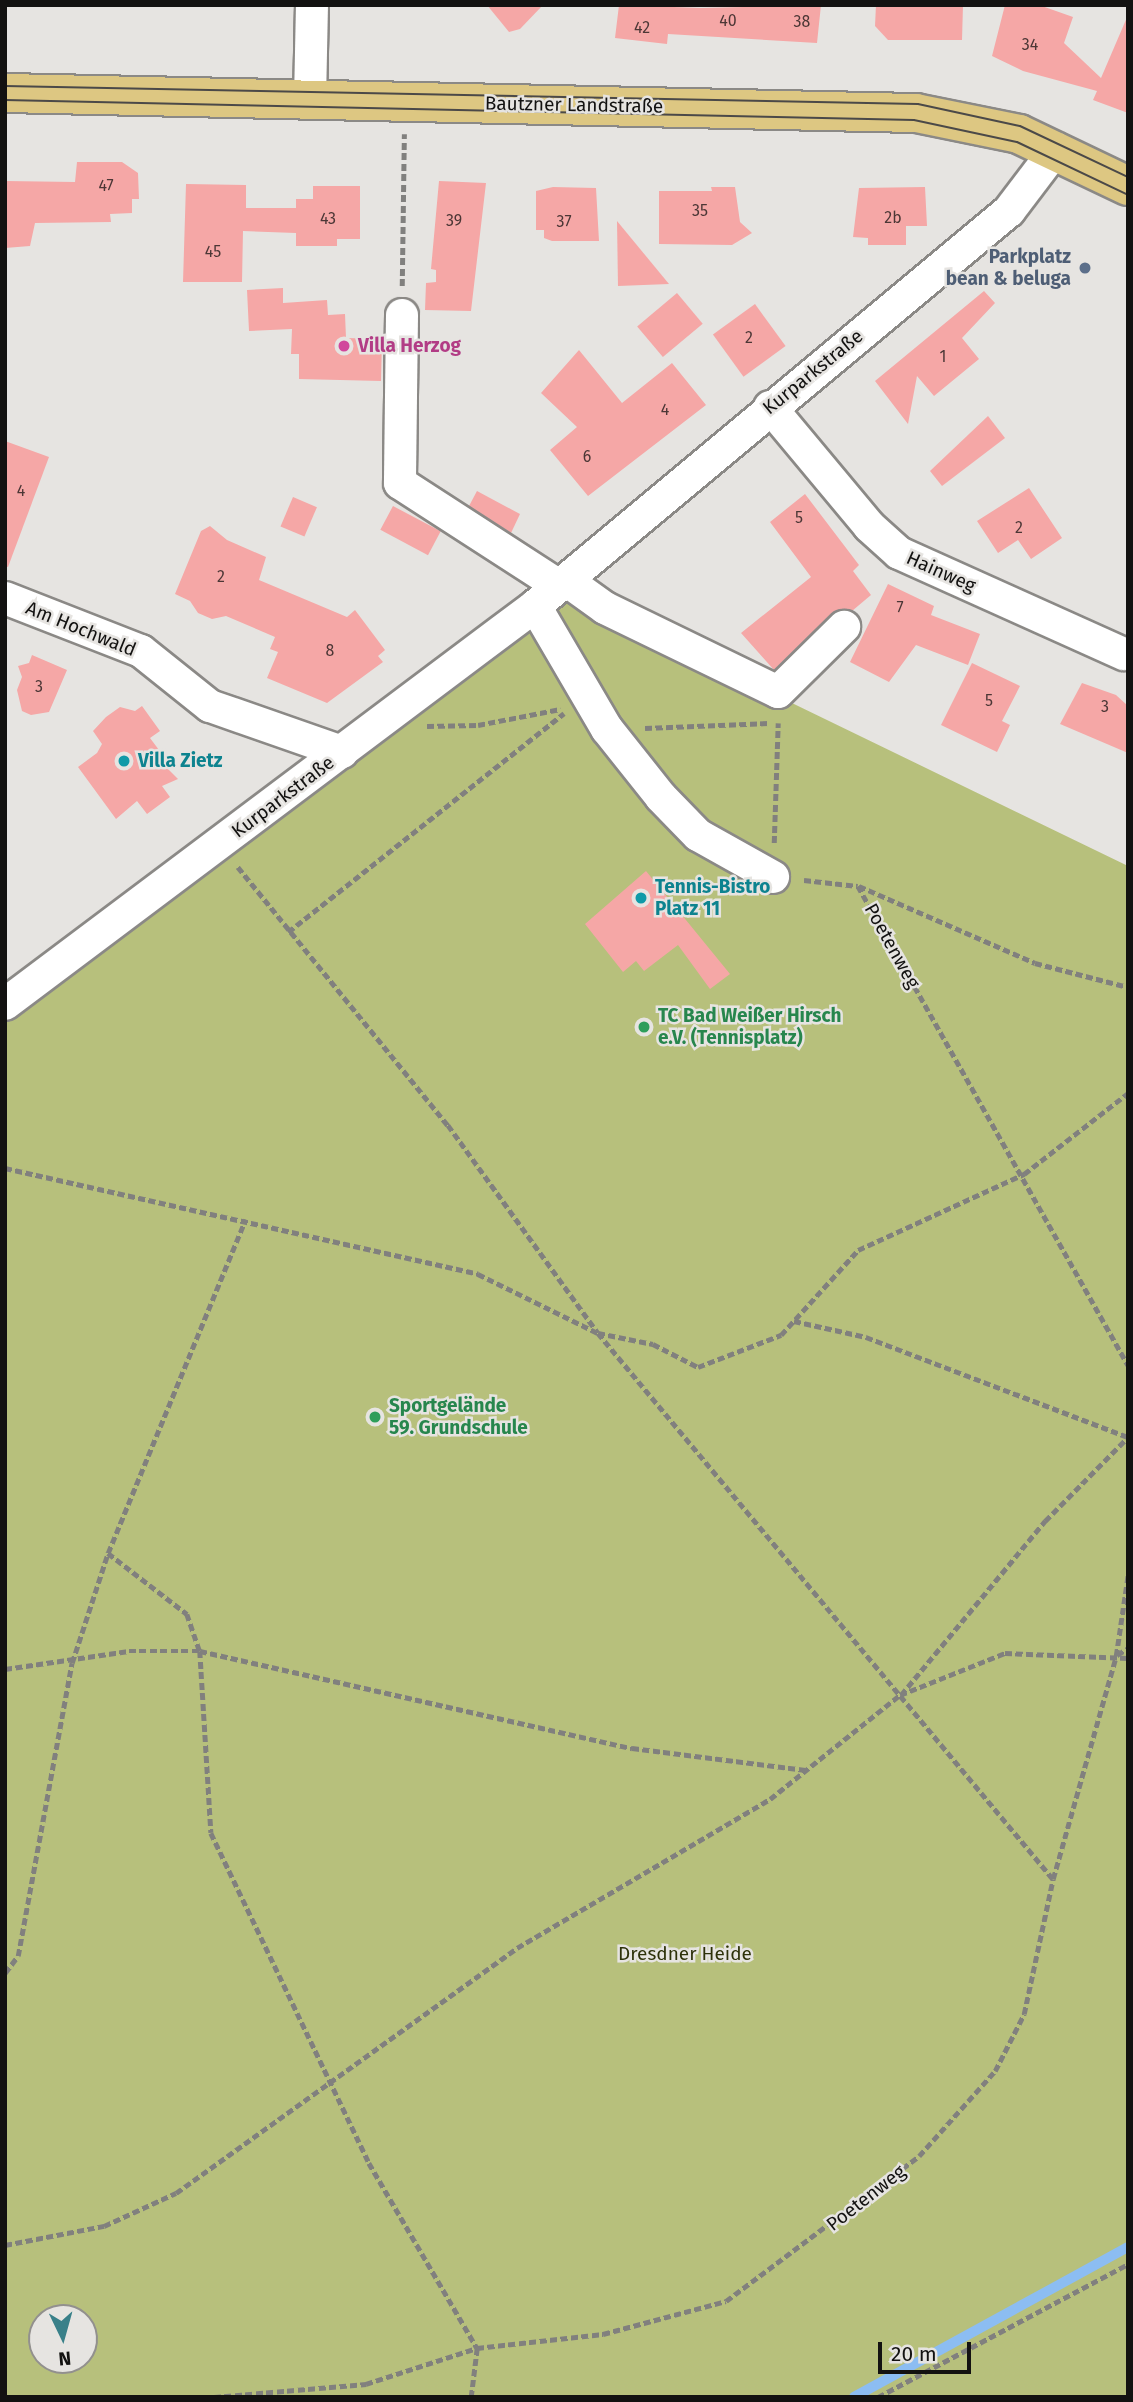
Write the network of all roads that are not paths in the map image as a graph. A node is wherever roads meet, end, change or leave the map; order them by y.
1 (312, 5) edge
2 (5, 93) edge
3 (310, 100) junction
4 (1056, 149) junction
5 (1128, 186) edge
6 (402, 315) road end
7 (770, 407) junction
8 (562, 583) junction
9 (5, 598) edge
10 (535, 606) junction
11 (844, 627) dead end
12 (1124, 654) dead end
13 (342, 752) junction
14 (772, 877) road end
15 (5, 1004) edge

1 - 3 street
2 - 3 main road, Bautzner Landstraße
3 - 4 main road, Bautzner Landstraße
4 - 5 main road, Bautzner Landstraße
4 - 7 street, Kurparkstraße
6 - 8 street
7 - 8 street, Kurparkstraße
7 - 12 street, Hainweg
8 - 10 street, Kurparkstraße
8 - 11 street
9 - 13 street, Am Hochwald
10 - 13 street, Kurparkstraße
10 - 14 street
13 - 15 street, Kurparkstraße

